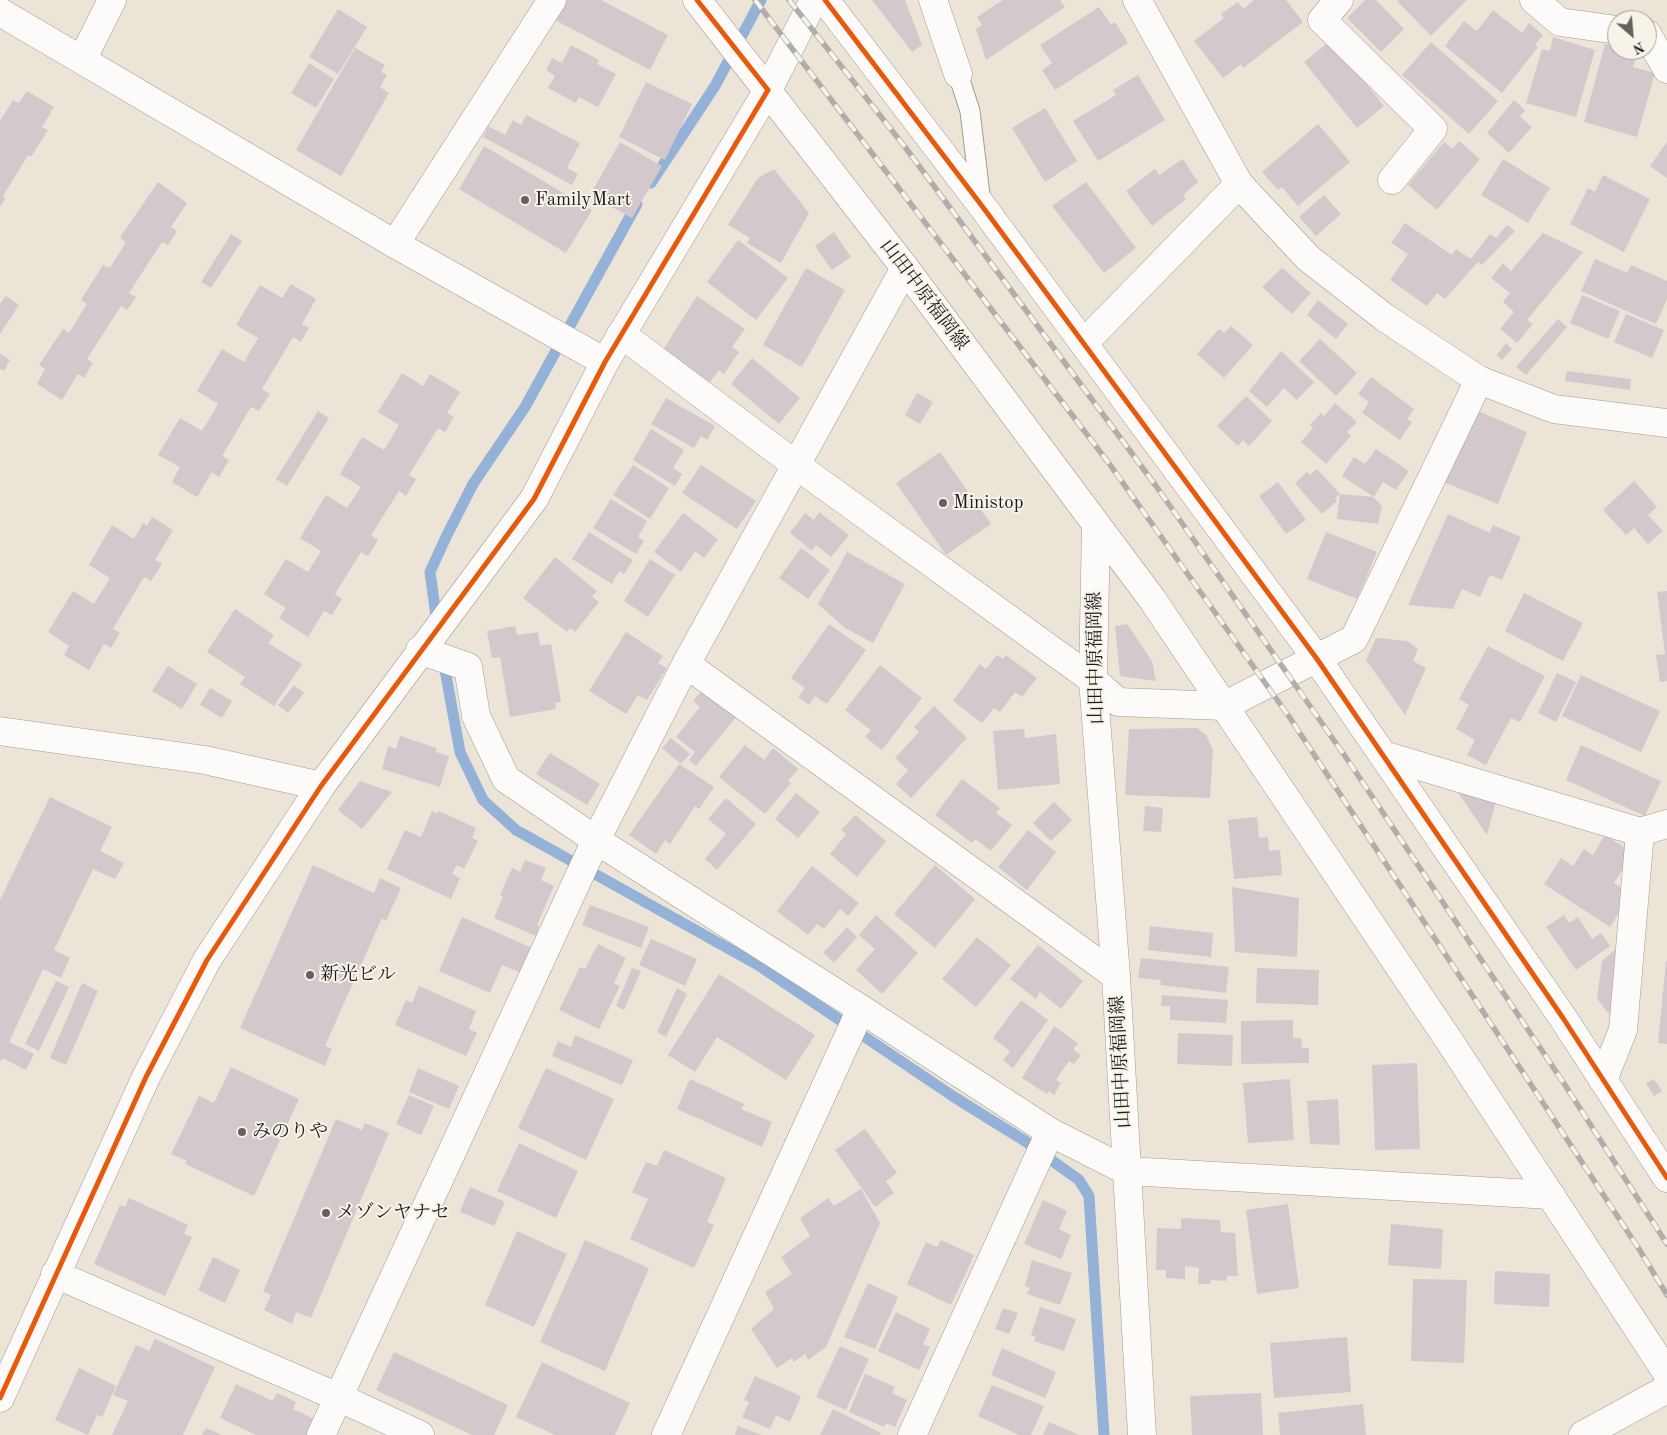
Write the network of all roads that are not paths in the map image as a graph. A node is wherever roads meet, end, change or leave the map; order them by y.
1 (112, 0) edge
2 (552, 0) edge
3 (697, 0) edge
4 (814, 0) edge
5 (824, 0) edge
6 (933, 0) edge
7 (1137, 0) edge
8 (1339, 0) edge
9 (1534, 0) edge
10 (0, 12) edge
11 (1607, 29) edge
12 (1657, 52) edge
13 (82, 60) junction
14 (1667, 69) edge
15 (958, 74) joint
16 (768, 90) junction
17 (1392, 180) dead end
18 (1239, 184) junction
19 (982, 206) junction
20 (394, 244) junction
21 (905, 268) junction
22 (621, 334) junction
23 (1084, 343) junction
24 (605, 362) junction
25 (1478, 380) junction
26 (1667, 423) edge
27 (796, 465) junction
28 (1096, 526) junction
29 (428, 653) junction
30 (1317, 659) junction
31 (686, 664) junction
32 (1093, 680) junction
33 (1224, 706) junction
34 (0, 731) edge
35 (1383, 755) junction
36 (321, 786) junction
37 (1667, 824) edge
38 (1640, 832) junction
39 (596, 840) junction
40 (1116, 976) junction
41 (861, 1009) junction
42 (1603, 1080) junction
43 (1050, 1132) junction
44 (1127, 1171) junction
45 (1667, 1178) edge
46 (1551, 1195) junction
47 (55, 1274) junction
48 (1667, 1373) edge
49 (1667, 1389) edge
50 (338, 1397) junction
51 (0, 1398) edge
52 (1607, 1428) edge
53 (321, 1435) edge
54 (420, 1435) edge
55 (666, 1435) edge
56 (912, 1435) edge
57 (1142, 1435) edge
58 (1583, 1435) edge

1 - 13 street
2 - 20 street
3 - 16 street, 山田中原福岡線
4 - 16 street
5 - 19 street
6 - 15 street
7 - 18 street
8 - 17 street
9 - 11 street
10 - 13 street
12 - 14 street
13 - 20 street
15 - 19 lane
16 - 21 street, 山田中原福岡線
16 - 22 street
18 - 23 street
18 - 25 street
19 - 23 street
20 - 24 street
21 - 27 street
21 - 28 street, 山田中原福岡線
22 - 24 street
22 - 27 street
23 - 30 street
24 - 29 street
25 - 26 street
25 - 30 street
27 - 31 street
27 - 32 street
28 - 32 street, 山田中原福岡線
28 - 33 street
29 - 36 street
29 - 39 street
30 - 33 street
30 - 35 street
31 - 39 street
31 - 40 street
32 - 33 street
32 - 40 street, 山田中原福岡線
33 - 46 street
34 - 36 street
35 - 38 street
35 - 42 street
36 - 47 street
37 - 38 street
38 - 42 street
39 - 41 street
39 - 50 street
40 - 44 street, 山田中原福岡線
41 - 43 street
41 - 55 street
42 - 45 street
43 - 44 street
43 - 56 street
44 - 46 street
44 - 57 street, 山田中原福岡線
46 - 48 street
47 - 50 street
47 - 51 street
49 - 52 street
50 - 53 street
50 - 54 street
52 - 58 street

